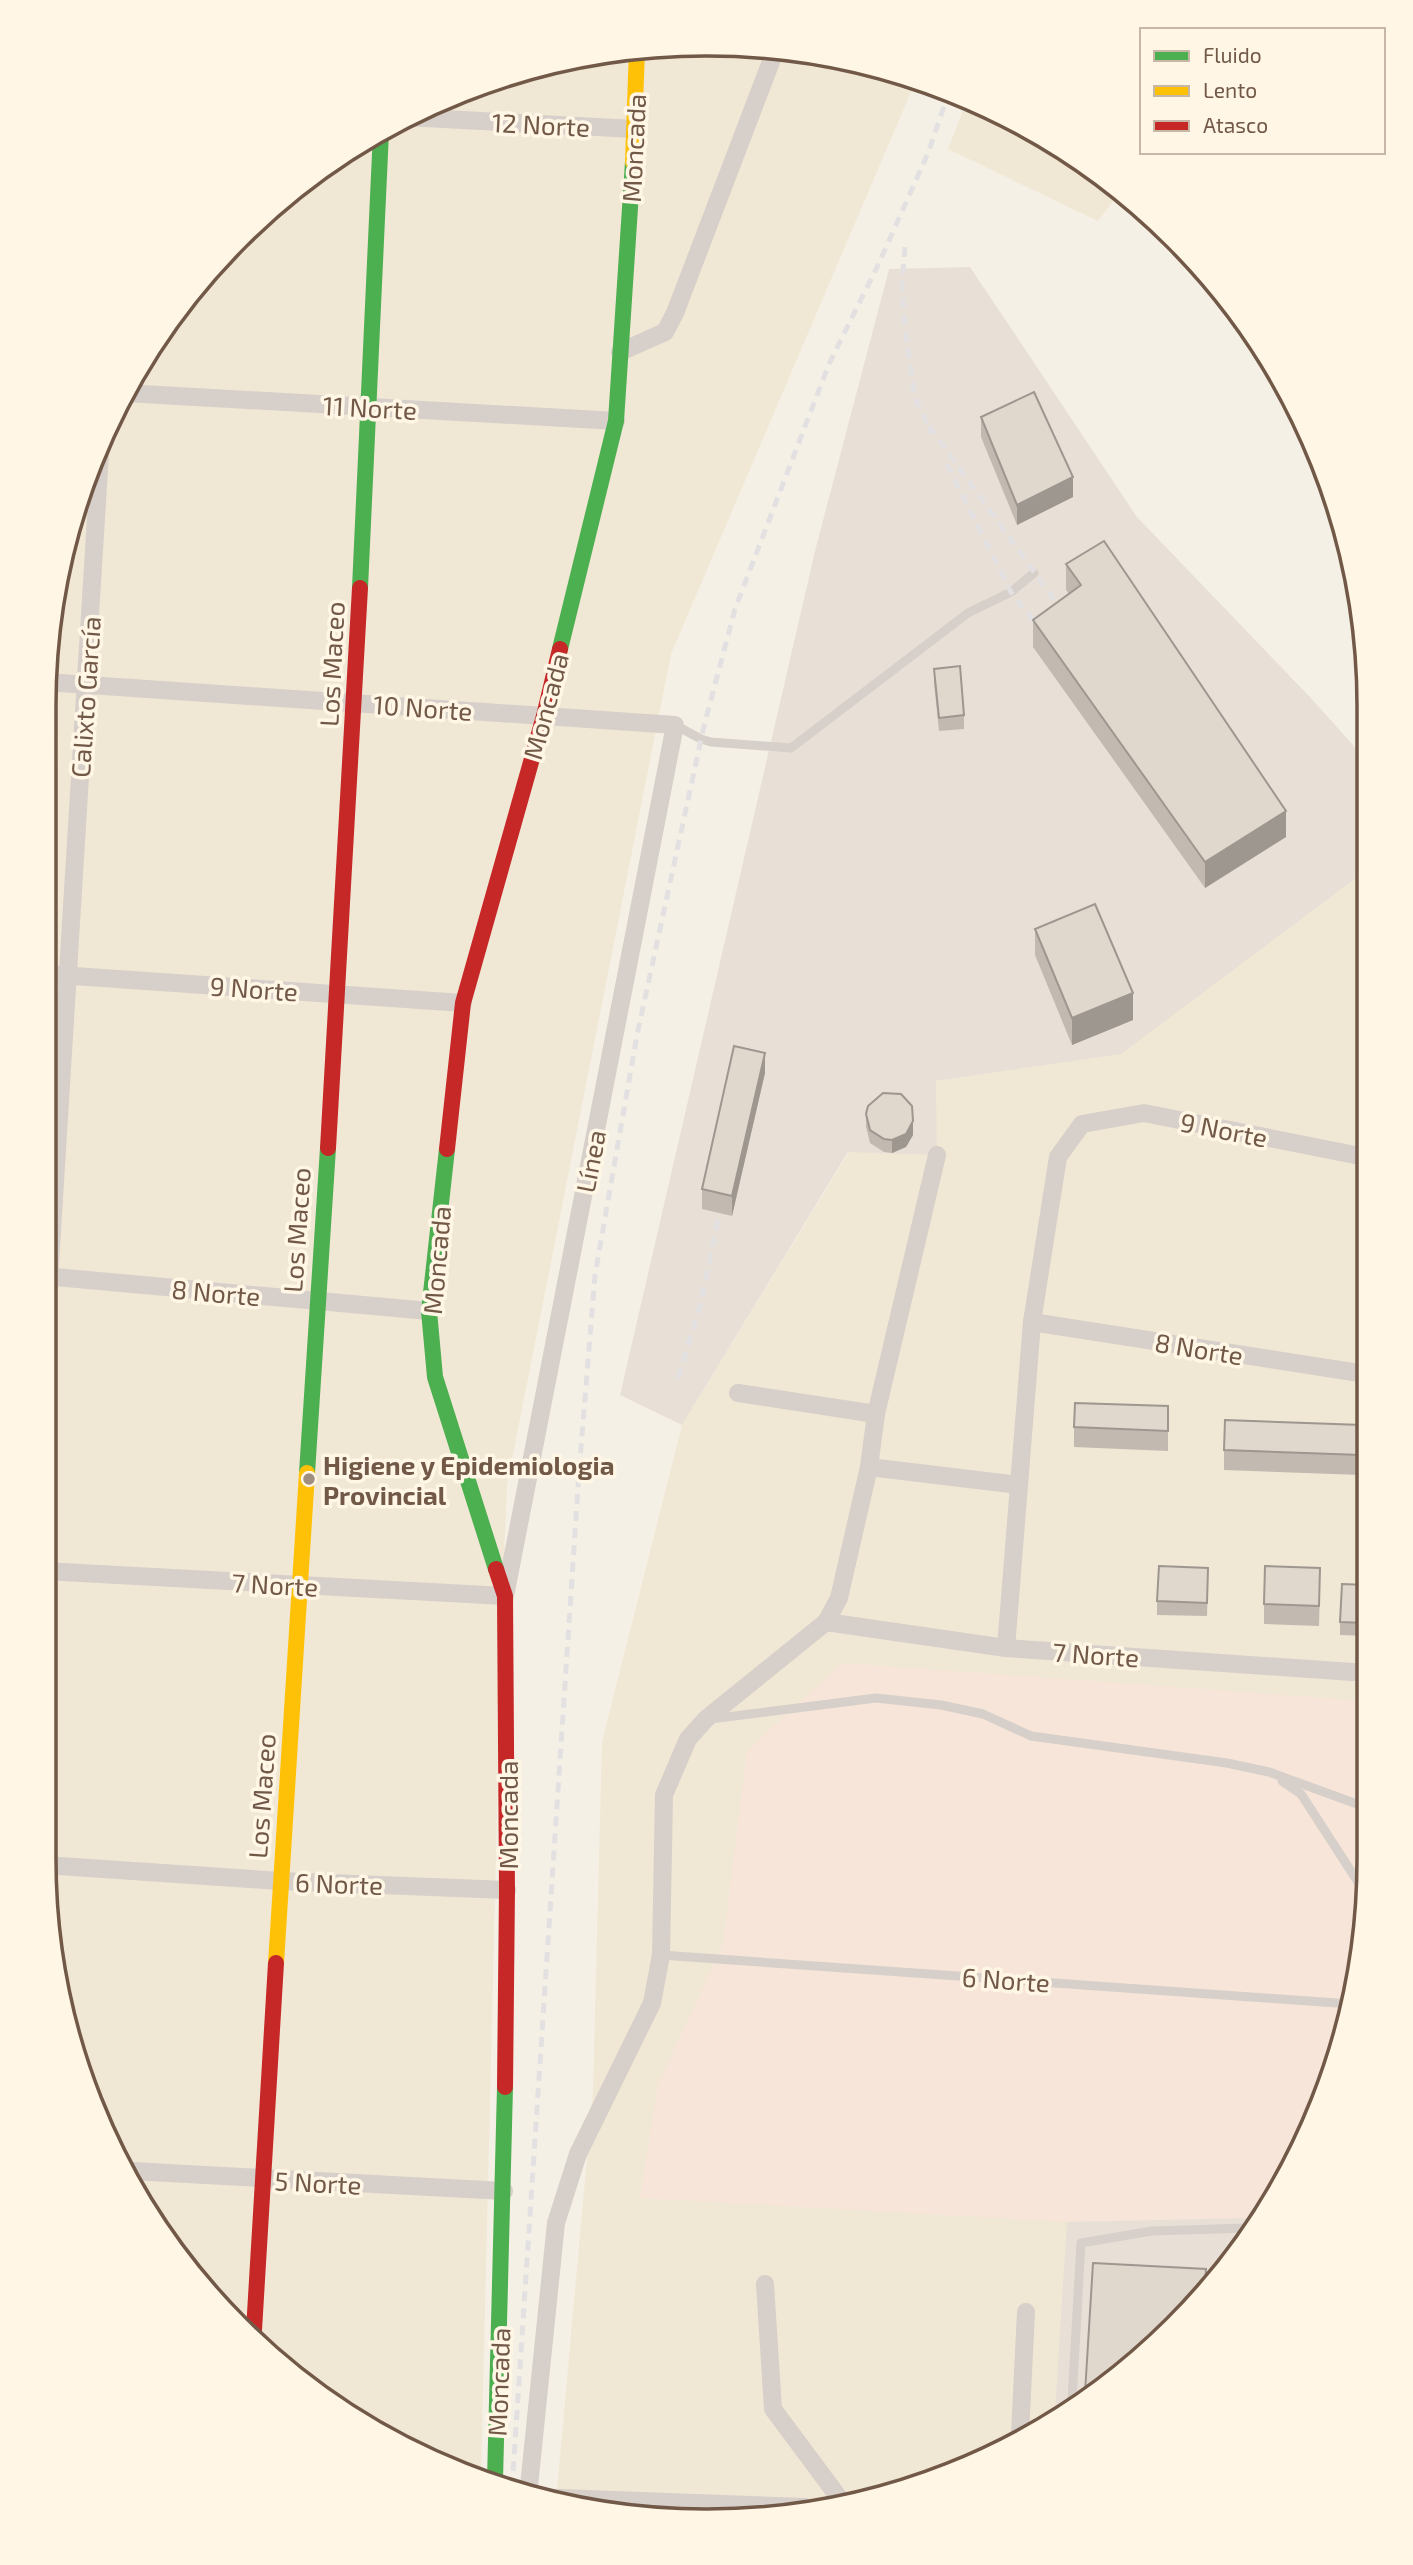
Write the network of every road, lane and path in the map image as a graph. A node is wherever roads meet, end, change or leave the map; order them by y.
1 (637, 60) edge
2 (772, 60) dead end
3 (430, 118) edge
4 (635, 129) junction
5 (380, 143) edge
6 (620, 352) junction
7 (136, 394) edge
8 (367, 407) junction
9 (615, 421) junction
10 (99, 477) edge
11 (1034, 573) dead end
12 (57, 683) edge
13 (86, 685) junction
14 (354, 703) junction
15 (544, 716) junction
16 (676, 725) junction
17 (56, 974) edge
18 (68, 975) junction
19 (335, 993) junction
20 (463, 1003) junction
21 (56, 1148) edge
22 (937, 1155) dead end
23 (1357, 1155) edge
24 (56, 1278) edge
25 (316, 1302) junction
26 (429, 1311) junction
27 (1032, 1322) junction
28 (1357, 1373) edge
29 (738, 1393) dead end
30 (876, 1414) junction
31 (869, 1467) junction
32 (1019, 1485) junction
33 (56, 1572) edge
34 (301, 1585) junction
35 (505, 1596) junction
36 (826, 1622) junction
37 (1006, 1648) junction
38 (1357, 1672) edge
39 (706, 1720) junction
40 (1269, 1772) junction
41 (1357, 1804) edge
42 (56, 1866) edge
43 (1356, 1880) edge
44 (279, 1881) junction
45 (507, 1890) junction
46 (661, 1955) junction
47 (1341, 2003) edge
48 (136, 2171) edge
49 (263, 2180) junction
50 (504, 2191) junction
51 (1241, 2228) edge
52 (765, 2284) dead end
53 (1026, 2312) dead end
54 (254, 2325) edge
55 (1072, 2396) edge
56 (1020, 2428) edge
57 (495, 2473) edge
58 (531, 2485) edge
59 (838, 2496) edge
60 (611, 2501) edge
61 (720, 2509) edge

1 - 4 street, Moncada
2 - 6 street
3 - 4 street, 12 Norte
4 - 6 street, Moncada
5 - 8 street, Los Maceo
6 - 9 street, Moncada
7 - 8 street, 11 Norte
8 - 9 street, 11 Norte
8 - 14 street, Los Maceo
9 - 15 street, Moncada
10 - 13 street, Calixto García
11 - 16 lane
12 - 13 street, 10 Norte
13 - 14 street, 10 Norte
13 - 18 street, Calixto García
14 - 15 street, 10 Norte
14 - 19 street, Los Maceo
15 - 16 street, 10 Norte
15 - 20 street, Moncada
16 - 35 street, Línea
17 - 18 street, 9 Norte
18 - 19 street, 9 Norte
18 - 21 street, Calixto García
19 - 20 street, 9 Norte
19 - 25 street, Los Maceo
20 - 26 street, Moncada
22 - 30 street
23 - 27 street, 9 Norte
24 - 25 street, 8 Norte
25 - 26 street, 8 Norte
25 - 34 street, Los Maceo
26 - 35 street, Moncada
27 - 28 street, 8 Norte
27 - 32 street
29 - 30 street
30 - 31 street
31 - 32 street
31 - 36 street
32 - 37 street
33 - 34 street, 7 Norte
34 - 35 street, 7 Norte
34 - 44 street, Los Maceo
35 - 45 street, Moncada
36 - 37 street, 7 Norte
36 - 39 street, Moncada
37 - 38 street, 7 Norte
39 - 40 lane
39 - 46 street, Moncada
40 - 41 lane
40 - 43 lane
42 - 44 street, 6 Norte
44 - 45 street, 6 Norte
44 - 49 street, Los Maceo
45 - 50 street, Moncada
46 - 47 lane, 6 Norte
46 - 58 street, Moncada
48 - 49 street, 5 Norte
49 - 50 street, 5 Norte
49 - 54 street, Los Maceo
50 - 57 street, Moncada
51 - 55 lane
52 - 59 street
53 - 56 street
60 - 61 street

